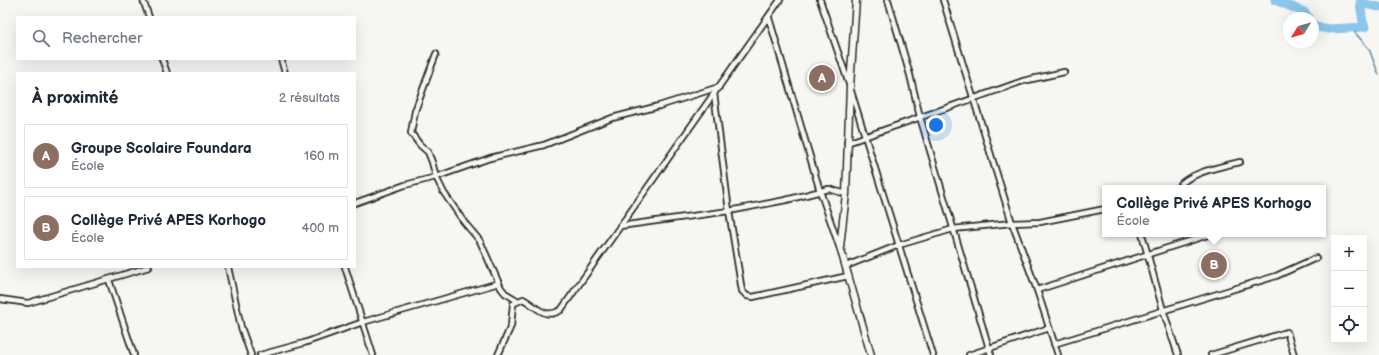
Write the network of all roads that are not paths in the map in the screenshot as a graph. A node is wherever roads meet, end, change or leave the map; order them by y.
1 (143, 0) edge
2 (780, 0) edge
3 (820, 0) edge
4 (856, 0) edge
5 (888, 0) edge
6 (943, 0) edge
7 (149, 16) edge
8 (769, 18) junction
9 (436, 54) dead end
10 (162, 60) edge
11 (281, 60) edge
12 (167, 72) edge
13 (285, 72) edge
14 (1064, 72) dead end
15 (850, 86) junction
16 (719, 87) junction
17 (714, 94) junction
18 (974, 99) junction
19 (920, 117) junction
20 (866, 137) junction
21 (847, 143) junction
22 (1240, 162) dead end
23 (436, 177) junction
24 (1180, 185) edge
25 (820, 190) junction
26 (846, 194) junction
27 (356, 203) edge
28 (1102, 210) edge
29 (729, 211) junction
30 (1012, 223) junction
31 (620, 226) junction
32 (953, 229) junction
33 (1143, 237) edge
34 (1202, 237) edge
35 (899, 245) junction
36 (840, 247) junction
37 (1148, 254) junction
38 (1316, 258) dead end
39 (846, 266) junction
40 (146, 268) edge
41 (228, 268) edge
42 (345, 268) edge
43 (848, 276) junction
44 (109, 280) junction
45 (499, 282) junction
46 (1037, 290) junction
47 (0, 299) edge
48 (518, 301) junction
49 (1163, 310) junction
50 (363, 322) junction
51 (1049, 328) junction
52 (1054, 344) junction
53 (989, 348) junction
54 (134, 355) edge
55 (251, 355) edge
56 (260, 355) edge
57 (373, 355) edge
58 (498, 355) edge
59 (869, 355) edge
60 (933, 355) edge
61 (969, 355) edge
62 (991, 355) edge
63 (1058, 355) edge
64 (1178, 355) edge
65 (1211, 355) edge
66 (1294, 355) edge

1 - 7 street
2 - 8 street
3 - 15 street
4 - 15 street
5 - 19 street
6 - 18 street
8 - 16 street
8 - 25 street
9 - 23 street
10 - 12 street
11 - 13 street
14 - 18 street
15 - 20 street
15 - 21 street
16 - 17 street
16 - 23 street
17 - 29 street
17 - 31 street
18 - 19 street
18 - 30 street
19 - 20 street
19 - 32 street
20 - 21 street
20 - 35 street
21 - 26 street
22 - 24 street
23 - 27 street
23 - 45 street
25 - 26 street
25 - 29 street
25 - 36 street
26 - 36 street
28 - 30 street
29 - 31 street
29 - 43 street
30 - 32 street
30 - 46 street
31 - 48 street
32 - 35 street
32 - 53 street
33 - 37 street
34 - 37 street
35 - 39 street
35 - 60 street
36 - 39 street
37 - 46 street
37 - 49 street
38 - 49 street
39 - 43 street
40 - 44 street
41 - 55 street
42 - 50 street
43 - 59 street
44 - 47 street
44 - 54 street
45 - 48 street
45 - 50 street
46 - 51 street
48 - 58 street
49 - 52 street
49 - 64 street
50 - 56 street
50 - 57 street
51 - 52 street
51 - 53 street
52 - 63 street
53 - 61 street
53 - 62 street
65 - 66 street

